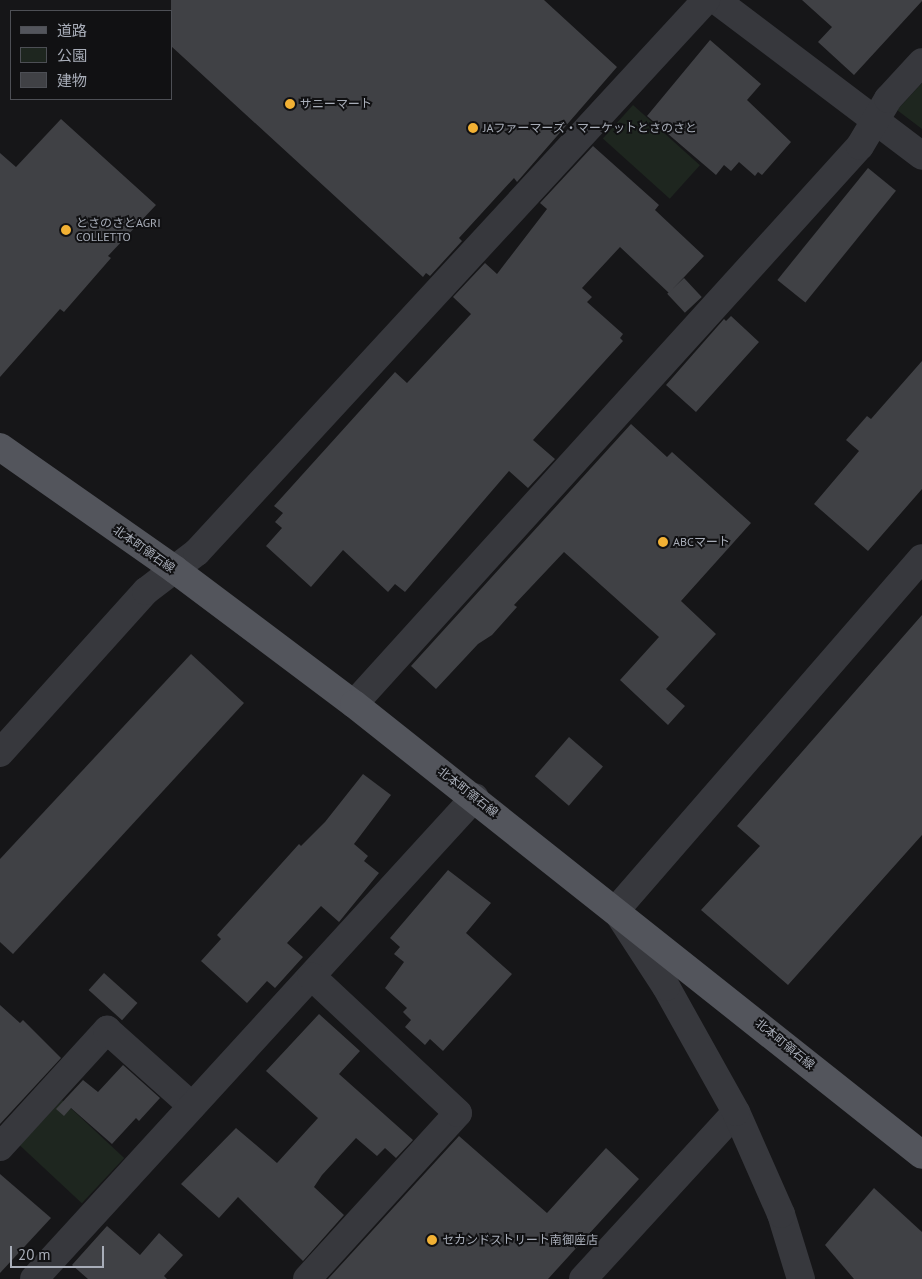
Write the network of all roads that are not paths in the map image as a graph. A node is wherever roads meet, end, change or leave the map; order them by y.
1 (706, 0) edge
2 (716, 0) edge
3 (922, 62) edge
4 (875, 120) junction
5 (922, 156) edge
6 (0, 447) edge
7 (922, 558) edge
8 (174, 569) junction
9 (354, 704) junction
10 (0, 753) edge
11 (475, 797) junction
12 (616, 910) junction
13 (312, 977) junction
14 (192, 1106) junction
15 (736, 1112) junction
16 (0, 1147) edge
17 (922, 1155) edge
18 (34, 1279) edge
19 (307, 1279) edge
20 (583, 1279) edge
21 (800, 1279) edge

1 - 8 street
2 - 4 street
3 - 4 street
4 - 5 street
4 - 9 street
6 - 8 main road, 北本町領石線
7 - 12 street
8 - 9 main road, 北本町領石線
8 - 10 street
9 - 11 main road, 北本町領石線
11 - 12 main road, 北本町領石線
11 - 13 street
12 - 15 street
12 - 17 main road, 北本町領石線
13 - 14 street
13 - 19 street
14 - 16 street
14 - 18 street
15 - 20 street
15 - 21 street

